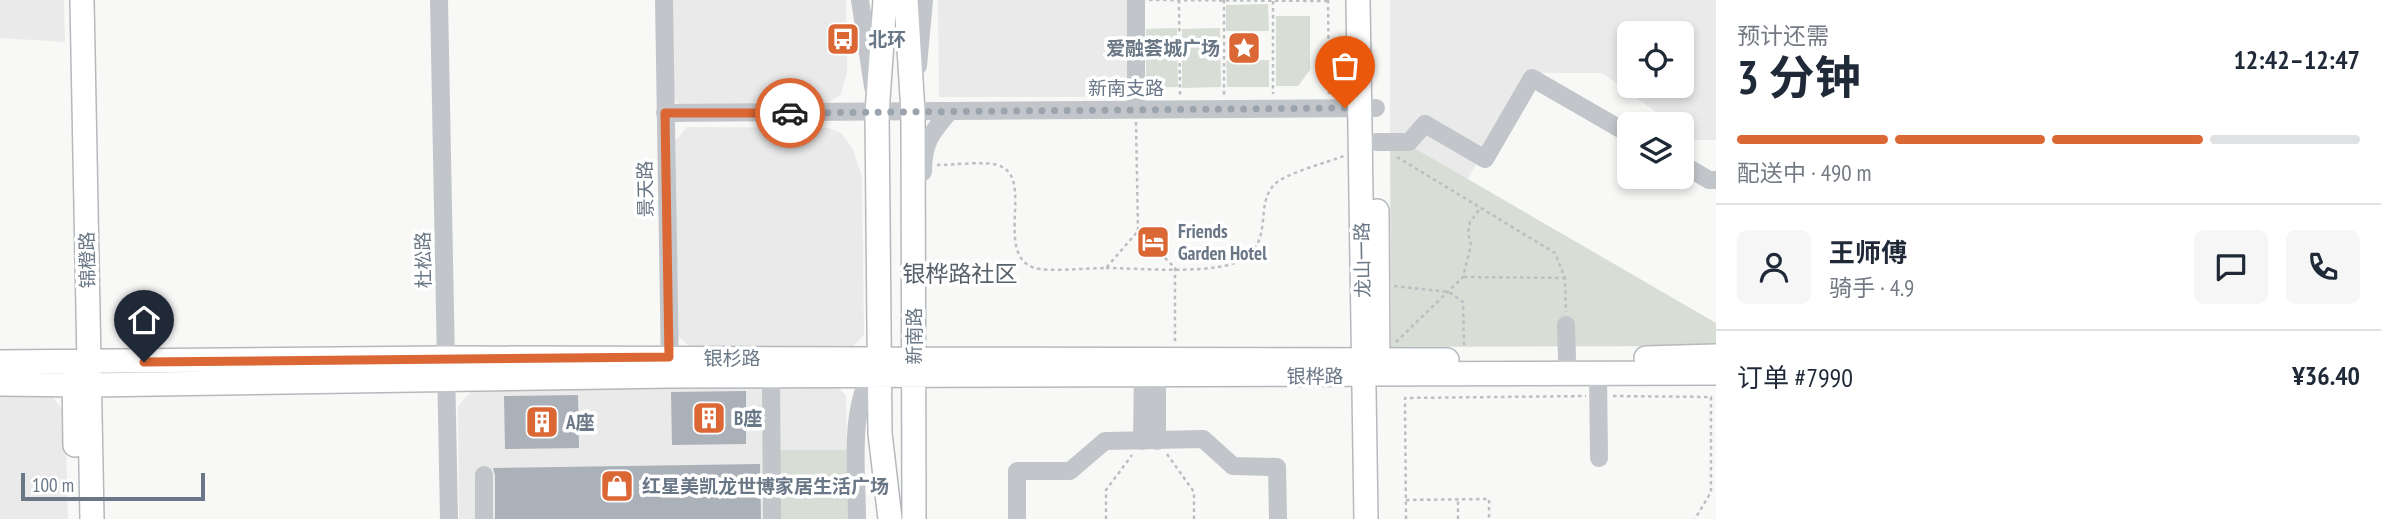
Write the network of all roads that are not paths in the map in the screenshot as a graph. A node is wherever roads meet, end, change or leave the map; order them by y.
1 (68, 0) edge
2 (82, 0) edge
3 (439, 0) edge
4 (664, 0) edge
5 (860, 0) edge
6 (885, 0) edge
7 (906, 0) edge
8 (924, 0) edge
9 (1136, 0) edge
10 (1358, 0) edge
11 (1373, 0) edge
12 (1368, 108) junction
13 (1136, 109) junction
14 (950, 111) junction
15 (913, 112) junction
16 (665, 113) junction
17 (877, 113) junction
18 (1617, 127) edge
19 (1377, 145) junction
20 (1694, 171) edge
21 (1716, 180) edge
22 (914, 215) junction
23 (1566, 325) road end
24 (1716, 356) edge
25 (1567, 360) junction
26 (0, 362) edge
27 (1375, 364) junction
28 (1155, 366) junction
29 (670, 367) junction
30 (914, 367) junction
31 (446, 368) junction
32 (876, 371) junction
33 (1716, 373) edge
34 (82, 374) junction
35 (1598, 374) junction
36 (771, 377) junction
37 (0, 384) edge
38 (880, 433) junction
39 (1149, 441) junction
40 (1599, 458) dead end
41 (484, 475) dead end
42 (76, 519) edge
43 (92, 519) edge
44 (449, 519) edge
45 (484, 519) edge
46 (772, 519) edge
47 (857, 519) edge
48 (880, 519) edge
49 (890, 519) edge
50 (914, 519) edge
51 (930, 519) edge
52 (1017, 519) edge
53 (1278, 519) edge
54 (1366, 519) edge
55 (1381, 519) edge

1 - 34 main road, 锦橙路
2 - 34 main road, 锦橙路
3 - 31 street, 杜松路
4 - 16 street, 景天路
5 - 17 street, 新南路
6 - 17 main road, 新南路
7 - 15 main road, 新南路
8 - 15 street, 新南路
9 - 13 street
10 - 12 main road, 龙山一路
11 - 12 main road, 龙山一路
12 - 13 street, 新南支路
12 - 19 main road, 龙山一路
13 - 14 street, 新南支路
14 - 15 street, 新南支路
14 - 22 street
15 - 17 street, 新南支路
15 - 22 main road, 新南路
16 - 17 street, 新南支路
16 - 29 street, 景天路
17 - 32 main road, 新南路
18 - 19 street
19 - 27 main road, 龙山一路
20 - 21 street
22 - 30 main road, 新南路
23 - 25 street
24 - 25 main road, 银桦路
25 - 27 main road, 银桦路
26 - 34 main road
27 - 28 main road, 银桦路
27 - 35 main road, 银桦路
27 - 54 main road, 龙山一路
27 - 55 main road, 龙山一路
28 - 30 main road, 银桦路
28 - 39 street
29 - 31 main road, 银杉路
29 - 32 main road, 银杉路
29 - 36 main road, 银杉路
30 - 32 main road, 银杉路
30 - 50 main road, 新南路
30 - 51 main road
31 - 34 main road, 银杉路
31 - 44 street, 杜松路
32 - 36 main road, 银杉路
32 - 38 main road, 新南路
32 - 47 street
33 - 35 main road, 银桦路
34 - 37 main road
34 - 42 main road, 锦橙路
34 - 43 main road, 锦橙路
35 - 40 street
36 - 46 street
38 - 48 main road
38 - 49 main road, 新南路
39 - 52 street
39 - 53 street
41 - 45 street

